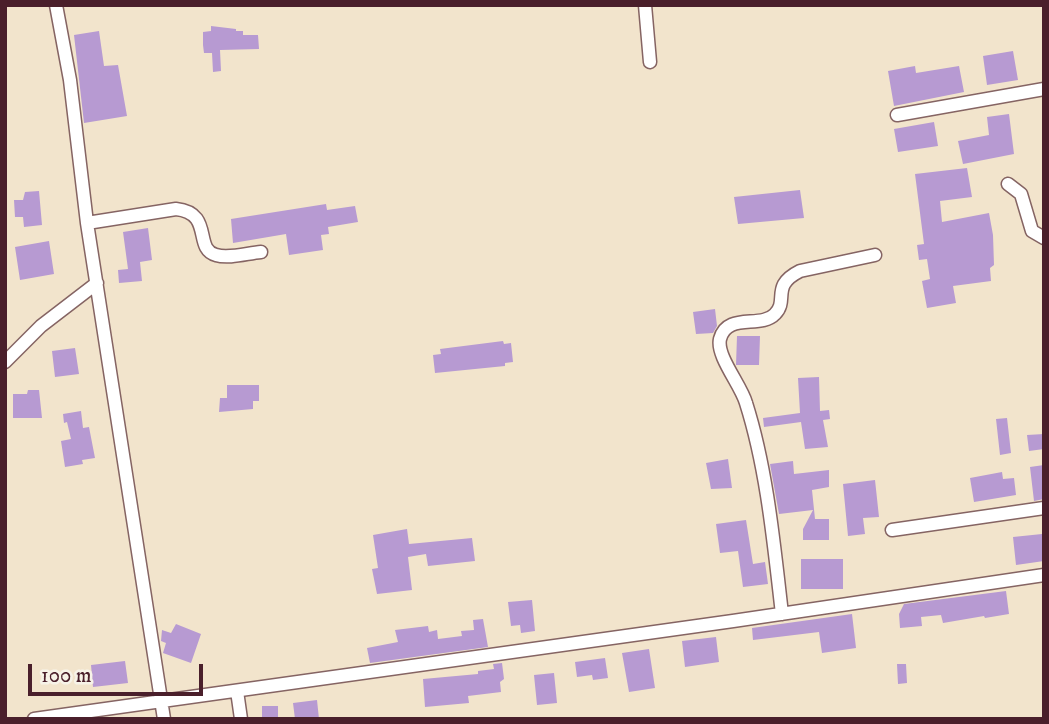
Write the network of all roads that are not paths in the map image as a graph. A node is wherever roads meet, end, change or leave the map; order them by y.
1 (56, 5) edge
2 (645, 5) edge
3 (650, 62) dead end
4 (1044, 89) edge
5 (897, 115) dead end
6 (1008, 184) dead end
7 (87, 223) junction
8 (1044, 238) edge
9 (261, 252) dead end
10 (875, 255) dead end
11 (97, 283) junction
12 (5, 362) edge
13 (1044, 508) edge
14 (892, 530) dead end
15 (1044, 575) edge
16 (782, 614) junction
17 (237, 691) junction
18 (162, 701) junction
19 (34, 719) edge
20 (164, 719) edge
21 (241, 719) edge

1 - 7 street
2 - 3 street
4 - 5 street
6 - 8 street
7 - 9 street
7 - 11 street
10 - 16 street
11 - 12 street
11 - 18 street
13 - 14 street
15 - 16 street
16 - 17 street
17 - 18 street
17 - 21 street
18 - 19 street
18 - 20 street

